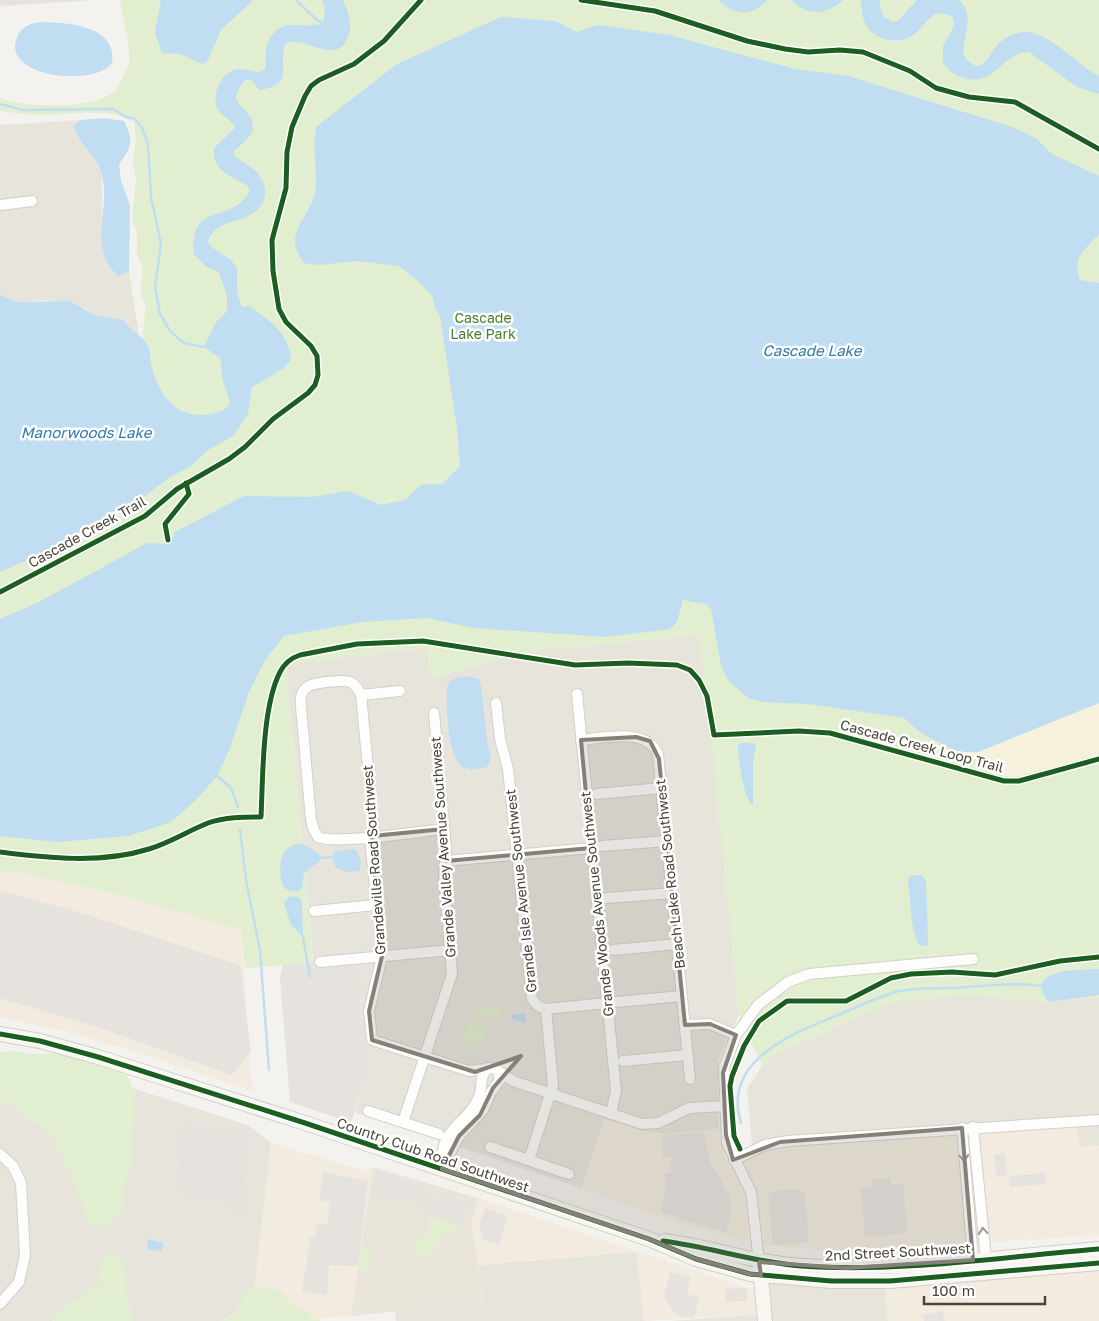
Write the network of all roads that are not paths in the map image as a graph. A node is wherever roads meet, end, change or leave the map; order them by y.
1 (32, 201) dead end
2 (0, 205) edge
3 (400, 691) dead end
4 (577, 694) dead end
5 (361, 695) junction
6 (496, 703) dead end
7 (434, 714) dead end
8 (581, 740) junction
9 (662, 788) junction
10 (598, 794) dead end
11 (444, 829) junction
12 (372, 836) junction
13 (667, 840) junction
14 (602, 846) dead end
15 (591, 848) junction
16 (517, 855) junction
17 (446, 861) junction
18 (672, 892) junction
19 (607, 898) dead end
20 (376, 905) junction
21 (314, 911) dead end
22 (677, 944) junction
23 (451, 950) junction
24 (613, 950) dead end
25 (382, 956) junction
26 (973, 960) dead end
27 (320, 962) dead end
28 (682, 996) junction
29 (612, 1003) junction
30 (546, 1009) junction
31 (685, 1025) junction
32 (0, 1034) edge
33 (736, 1035) junction
34 (687, 1055) junction
35 (425, 1056) junction
36 (623, 1061) dead end
37 (488, 1068) junction
38 (498, 1070) junction
39 (469, 1071) junction
40 (482, 1079) junction
41 (690, 1079) dead end
42 (513, 1081) junction
43 (497, 1083) junction
44 (551, 1094) junction
45 (725, 1106) junction
46 (368, 1111) dead end
47 (611, 1114) junction
48 (468, 1120) junction
49 (1099, 1120) edge
50 (403, 1122) junction
51 (962, 1128) junction
52 (973, 1128) junction
53 (439, 1134) dead end
54 (490, 1147) dead end
55 (0, 1154) edge
56 (529, 1160) junction
57 (734, 1160) junction
58 (442, 1169) junction
59 (569, 1174) dead end
60 (648, 1239) joint
61 (1099, 1249) edge
62 (979, 1260) junction
63 (1099, 1263) edge
64 (760, 1269) junction
65 (980, 1273) junction
66 (0, 1304) edge
67 (765, 1321) edge

1 - 2 street
3 - 5 street
4 - 8 street, Grande Woods Avenue Southwest
5 - 12 street, Grandeville Road Southwest
5 - 12 street
6 - 16 street, Grande Isle Avenue Southwest
7 - 11 street, Grande Valley Avenue Southwest
8 - 9 street, Beach Lake Road Southwest
8 - 15 street, Grande Woods Avenue Southwest
9 - 10 street
9 - 13 street, Beach Lake Road Southwest
11 - 12 street
11 - 17 street, Grande Valley Avenue Southwest
12 - 20 street, Grandeville Road Southwest
13 - 14 street
13 - 18 street, Beach Lake Road Southwest
15 - 16 street
15 - 29 street, Grande Woods Avenue Southwest
16 - 17 street
16 - 30 street, Grande Isle Avenue Southwest
17 - 23 street, Grande Valley Avenue Southwest
18 - 19 street
18 - 22 street, Beach Lake Road Southwest
20 - 21 street
20 - 25 street, Grandeville Road Southwest
22 - 24 street
22 - 28 street, Beach Lake Road Southwest
23 - 25 street
23 - 35 street, Grande Valley Avenue Southwest
25 - 27 street
25 - 35 street, Grandeville Road Southwest
26 - 33 street
28 - 29 street
28 - 31 street, Beach Lake Road Southwest
29 - 30 street
29 - 47 street, Grande Woods Avenue Southwest
30 - 44 street, Grande Isle Avenue Southwest
31 - 33 street
31 - 34 street, Beach Lake Road Southwest
32 - 58 main road, Country Club Road Southwest
33 - 45 street
34 - 36 street
34 - 41 street, Beach Lake Road Southwest
35 - 39 street, Grandeville Road Southwest
35 - 50 street, Grande Valley Avenue Southwest
37 - 38 street, Grandeville Road Southwest
37 - 39 street, Grandeville Road Southwest
37 - 40 street
38 - 42 street, Grandeville Road Southwest
38 - 43 street
39 - 40 street, Grandeville Road Southwest
40 - 43 street, Grandeville Road Southwest
40 - 48 street
42 - 43 street, Grandeville Road Southwest
42 - 44 street, Grandeville Road Southwest
43 - 48 street
44 - 47 street, Grandeville Road Southwest
44 - 56 street, Grande Isle Avenue Southwest
45 - 47 street, Grandeville Road Southwest
45 - 57 street
46 - 50 street
48 - 58 street
49 - 52 street
50 - 53 street
51 - 52 street
51 - 57 street
51 -> 62 street
62 -> 52 street
54 - 56 street
55 - 66 street
56 - 59 street
57 - 64 street
58 - 60 main road, Country Club Road Southwest
60 - 64 main road, 2nd Street Southwest
61 - 62 main road, 2nd Street Southwest
62 - 64 main road, 2nd Street Southwest
62 - 65 street
63 - 65 main road, 2nd Street Southwest
64 - 65 main road, 2nd Street Southwest
64 - 67 main road

